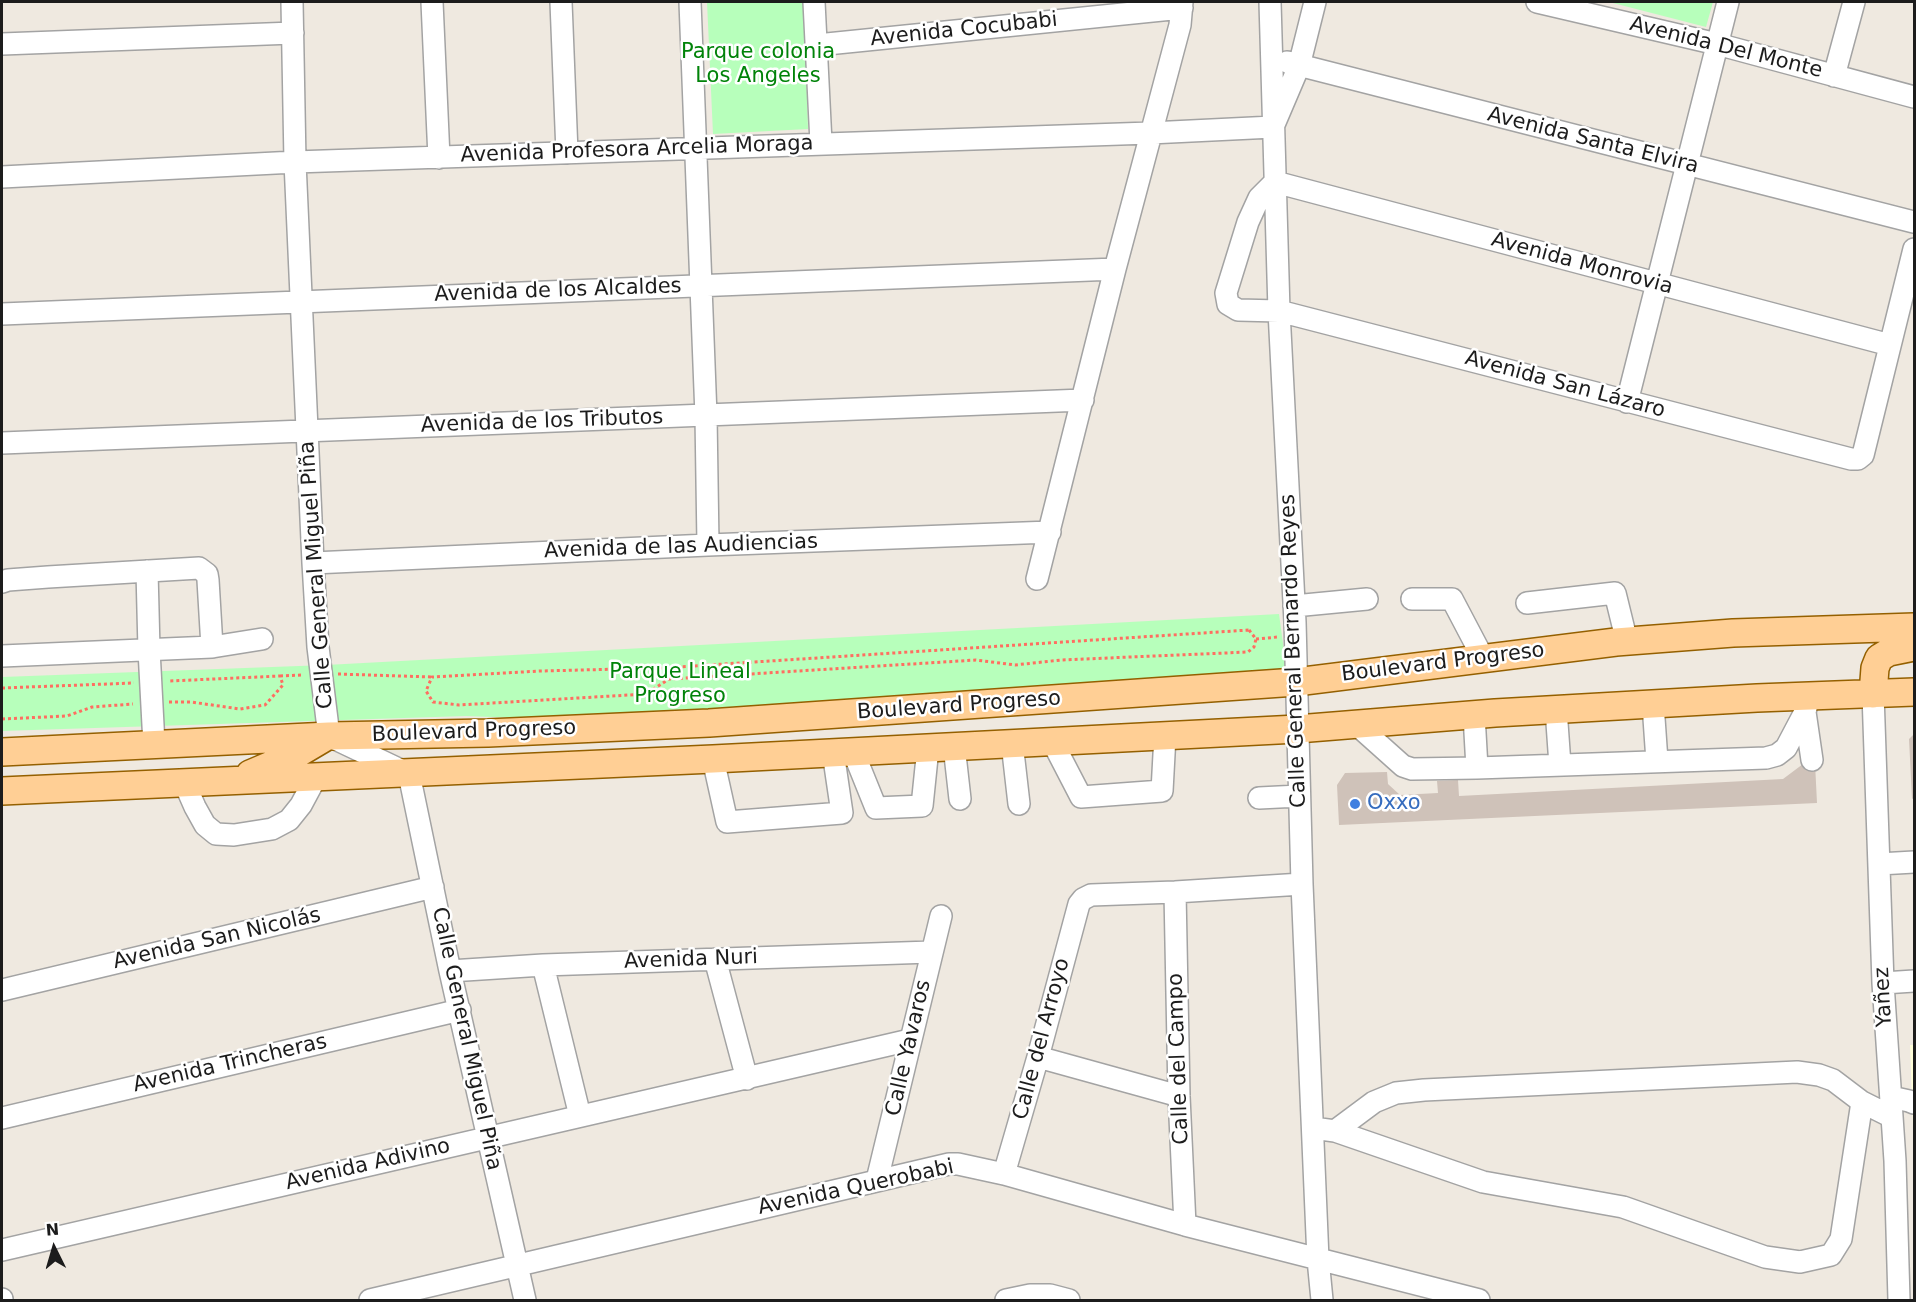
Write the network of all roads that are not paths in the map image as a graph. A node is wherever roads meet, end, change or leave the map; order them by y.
1 (292, 2) edge
2 (432, 2) edge
3 (561, 2) edge
4 (690, 2) edge
5 (814, 2) edge
6 (1270, 2) edge
7 (1315, 2) edge
8 (1537, 2) edge
9 (1728, 2) edge
10 (1854, 2) edge
11 (1182, 4) edge
12 (293, 33) junction
13 (2, 44) edge
14 (1717, 44) junction
15 (817, 45) junction
16 (1272, 58) junction
17 (1299, 66) junction
18 (1834, 76) junction
19 (1914, 97) edge
20 (1273, 127) junction
21 (1150, 133) junction
22 (821, 143) junction
23 (695, 149) junction
24 (567, 153) junction
25 (439, 158) junction
26 (295, 162) junction
27 (1687, 165) junction
28 (2, 177) edge
29 (1275, 182) junction
30 (1914, 222) edge
31 (1914, 249) edge
32 (1115, 269) junction
33 (1657, 284) junction
34 (701, 285) junction
35 (302, 302) junction
36 (1279, 311) junction
37 (2, 314) edge
38 (1890, 345) junction
39 (1083, 400) junction
40 (1627, 402) junction
41 (706, 416) junction
42 (307, 431) junction
43 (2, 443) edge
44 (1050, 532) junction
45 (708, 544) junction
46 (313, 563) junction
47 (147, 571) junction
48 (1037, 579) dead end
49 (2, 582) edge
50 (1367, 599) dead end
51 (1412, 599) dead end
52 (1527, 603) dead end
53 (1294, 606) junction
54 (1914, 627) edge
55 (262, 639) dead end
56 (1627, 642) junction
57 (212, 647) junction
58 (1914, 647) edge
59 (148, 650) junction
60 (2, 656) edge
61 (1483, 658) junction
62 (1296, 682) junction
63 (1914, 692) edge
64 (1873, 694) junction
65 (1653, 704) junction
66 (1807, 704) junction
67 (1556, 710) junction
68 (1474, 715) junction
69 (1356, 724) junction
70 (1297, 729) junction
71 (488, 733) junction
72 (329, 735) junction
73 (1165, 736) junction
74 (1052, 741) junction
75 (1012, 743) junction
76 (154, 744) junction
77 (941, 747) junction
78 (2, 752) edge
79 (843, 752) junction
80 (713, 759) junction
81 (1812, 760) dead end
82 (1657, 761) junction
83 (1560, 765) junction
84 (1477, 768) junction
85 (409, 774) junction
86 (316, 777) junction
87 (235, 780) junction
88 (184, 782) junction
89 (2, 791) edge
90 (1299, 796) junction
91 (1259, 798) dead end
92 (960, 799) dead end
93 (1019, 804) dead end
94 (1914, 862) edge
95 (1879, 864) junction
96 (1302, 884) junction
97 (433, 887) junction
98 (1175, 892) junction
99 (941, 916) dead end
100 (932, 951) junction
101 (715, 959) junction
102 (543, 965) junction
103 (450, 971) junction
104 (1914, 981) edge
105 (1883, 983) junction
106 (2, 990) edge
107 (460, 1010) junction
108 (909, 1040) junction
109 (1038, 1058) junction
110 (747, 1079) junction
111 (1179, 1096) junction
112 (1862, 1102) junction
113 (1914, 1104) edge
114 (1892, 1107) junction
115 (580, 1116) junction
116 (2, 1118) edge
117 (1313, 1128) junction
118 (1335, 1131) junction
119 (488, 1137) junction
120 (1905, 1164) edge
121 (1004, 1174) junction
122 (877, 1180) junction
123 (1185, 1225) junction
124 (2, 1250) edge
125 (1318, 1259) junction
126 (517, 1267) junction
127 (370, 1300) edge
128 (525, 1300) edge
129 (1006, 1300) edge
130 (1069, 1300) edge
131 (1322, 1300) edge
132 (1479, 1300) edge
133 (1899, 1300) edge

1 - 12 street, Calle General Miguel Piña
2 - 25 street
3 - 24 street
4 - 23 street
5 - 15 street
6 - 16 street, Calle General Bernardo Reyes
7 - 17 street
8 - 14 street, Avenida Del Monte
9 - 14 street
10 - 18 street
11 - 15 street, Avenida Cocubabi
11 - 21 street
12 - 13 street
12 - 26 street, Calle General Miguel Piña
14 - 18 street, Avenida Del Monte
14 - 27 street
15 - 22 street
16 - 17 street, Avenida Santa Elvira
16 - 20 street, Calle General Bernardo Reyes
17 - 20 street
17 - 27 street, Avenida Santa Elvira
18 - 19 street, Avenida Del Monte
20 - 21 street, Avenida Profesora Arcelia Moraga
20 - 29 street, Calle General Bernardo Reyes
21 - 22 street, Avenida Profesora Arcelia Moraga
21 - 32 street
22 - 23 street, Avenida Profesora Arcelia Moraga
23 - 24 street, Avenida Profesora Arcelia Moraga
23 - 34 street
24 - 25 street, Avenida Profesora Arcelia Moraga
25 - 26 street, Avenida Profesora Arcelia Moraga
26 - 28 street, Avenida Profesora Arcelia Moraga
26 - 35 street, Calle General Miguel Piña
27 - 30 street, Avenida Santa Elvira
27 - 33 street
29 - 33 street, Avenida Monrovia
29 - 36 street, Calle General Bernardo Reyes
29 - 36 street, Avenida San Lázaro
31 - 38 street
32 - 34 street, Avenida de los Alcaldes
32 - 39 street
33 - 38 street, Avenida Monrovia
33 - 40 street
34 - 35 street, Avenida de los Alcaldes
34 - 41 street
35 - 37 street, Avenida de los Alcaldes
35 - 42 street, Calle General Miguel Piña
36 - 40 street, Avenida San Lázaro
36 - 53 street, Calle General Bernardo Reyes
38 - 40 street, Avenida San Lázaro
39 - 41 street, Avenida de los Tributos
39 - 44 street
41 - 42 street, Avenida de los Tributos
41 - 45 street
42 - 43 street, Avenida de los Tributos
42 - 46 street, Calle General Miguel Piña
44 - 45 street, Avenida de las Audiencias
44 - 48 street
45 - 46 street, Avenida de las Audiencias
46 - 72 street, Calle General Miguel Piña
47 - 49 street
47 - 57 street
47 - 59 street
50 - 53 street
51 - 61 street
52 - 56 street
53 - 62 street, Calle General Bernardo Reyes
54 - 56 main road, Boulevard Progreso
55 - 57 street
56 - 61 main road, Boulevard Progreso
57 - 59 street
58 - 64 main road
59 - 60 street
59 - 76 street
61 - 62 main road, Boulevard Progreso
62 - 70 street, Calle General Bernardo Reyes
62 - 71 main road, Boulevard Progreso
63 - 64 main road, Boulevard Progreso
64 - 66 main road, Boulevard Progreso
64 - 95 street, Yañez
65 - 66 main road, Boulevard Progreso
65 - 67 main road, Boulevard Progreso
65 - 82 street
66 - 81 street
66 - 82 street
67 - 68 main road, Boulevard Progreso
67 - 83 street
68 - 69 main road, Boulevard Progreso
68 - 84 street
69 - 70 main road, Boulevard Progreso
69 - 84 street
70 - 73 main road, Boulevard Progreso
70 - 90 street, Calle General Bernardo Reyes
71 - 72 main road, Boulevard Progreso
71 - 85 main road
72 - 76 main road, Boulevard Progreso
72 - 85 street, Calle General Miguel Piña
72 - 87 main road
73 - 74 main road, Boulevard Progreso
73 - 74 street
74 - 75 main road, Boulevard Progreso
75 - 77 main road, Boulevard Progreso
75 - 93 street
76 - 78 main road, Boulevard Progreso
77 - 79 main road, Boulevard Progreso
77 - 79 street
77 - 92 street
79 - 80 main road, Boulevard Progreso
79 - 80 street
80 - 85 main road, Boulevard Progreso
82 - 83 street
83 - 84 street
85 - 86 main road, Boulevard Progreso
85 - 97 street, Calle General Miguel Piña
86 - 87 main road, Boulevard Progreso
86 - 88 street
87 - 88 main road, Boulevard Progreso
88 - 89 main road, Boulevard Progreso
90 - 91 street
90 - 96 street, Calle General Bernardo Reyes
94 - 95 street
95 - 105 street, Yañez
96 - 98 street
96 - 117 street, Calle General Bernardo Reyes
97 - 103 street, Calle General Miguel Piña
97 - 106 street, Avenida San Nicolás
98 - 109 street, Calle del Arroyo
98 - 111 street, Calle del Campo
99 - 100 street, Calle Yavaros
100 - 101 street, Avenida Nuri
100 - 108 street, Calle Yavaros
101 - 102 street, Avenida Nuri
101 - 110 street
102 - 103 street, Avenida Nuri
102 - 115 street
103 - 107 street, Calle General Miguel Piña
104 - 105 street
105 - 114 street, Yañez
107 - 116 street, Avenida Trincheras
107 - 119 street, Calle General Miguel Piña
108 - 110 street, Avenida Adivino
108 - 122 street, Calle Yavaros
109 - 111 street
109 - 121 street, Calle del Arroyo
110 - 115 street, Avenida Adivino
111 - 123 street, Calle del Campo
112 - 114 street
112 - 118 street
112 - 118 street
113 - 114 street
114 - 120 street, Yañez
115 - 119 street, Avenida Adivino
117 - 118 street
117 - 125 street, Calle General Bernardo Reyes
119 - 124 street, Avenida Adivino
119 - 126 street, Calle General Miguel Piña
120 - 133 street, Yañez
121 - 122 street, Avenida Querobabi
121 - 123 street, Avenida Querobabi
122 - 126 street, Avenida Querobabi
123 - 125 street, Avenida Querobabi
125 - 131 street, Calle General Bernardo Reyes
125 - 132 street, Avenida Querobabi
126 - 127 street, Avenida Querobabi
126 - 128 street, Calle General Miguel Piña
129 - 130 street

